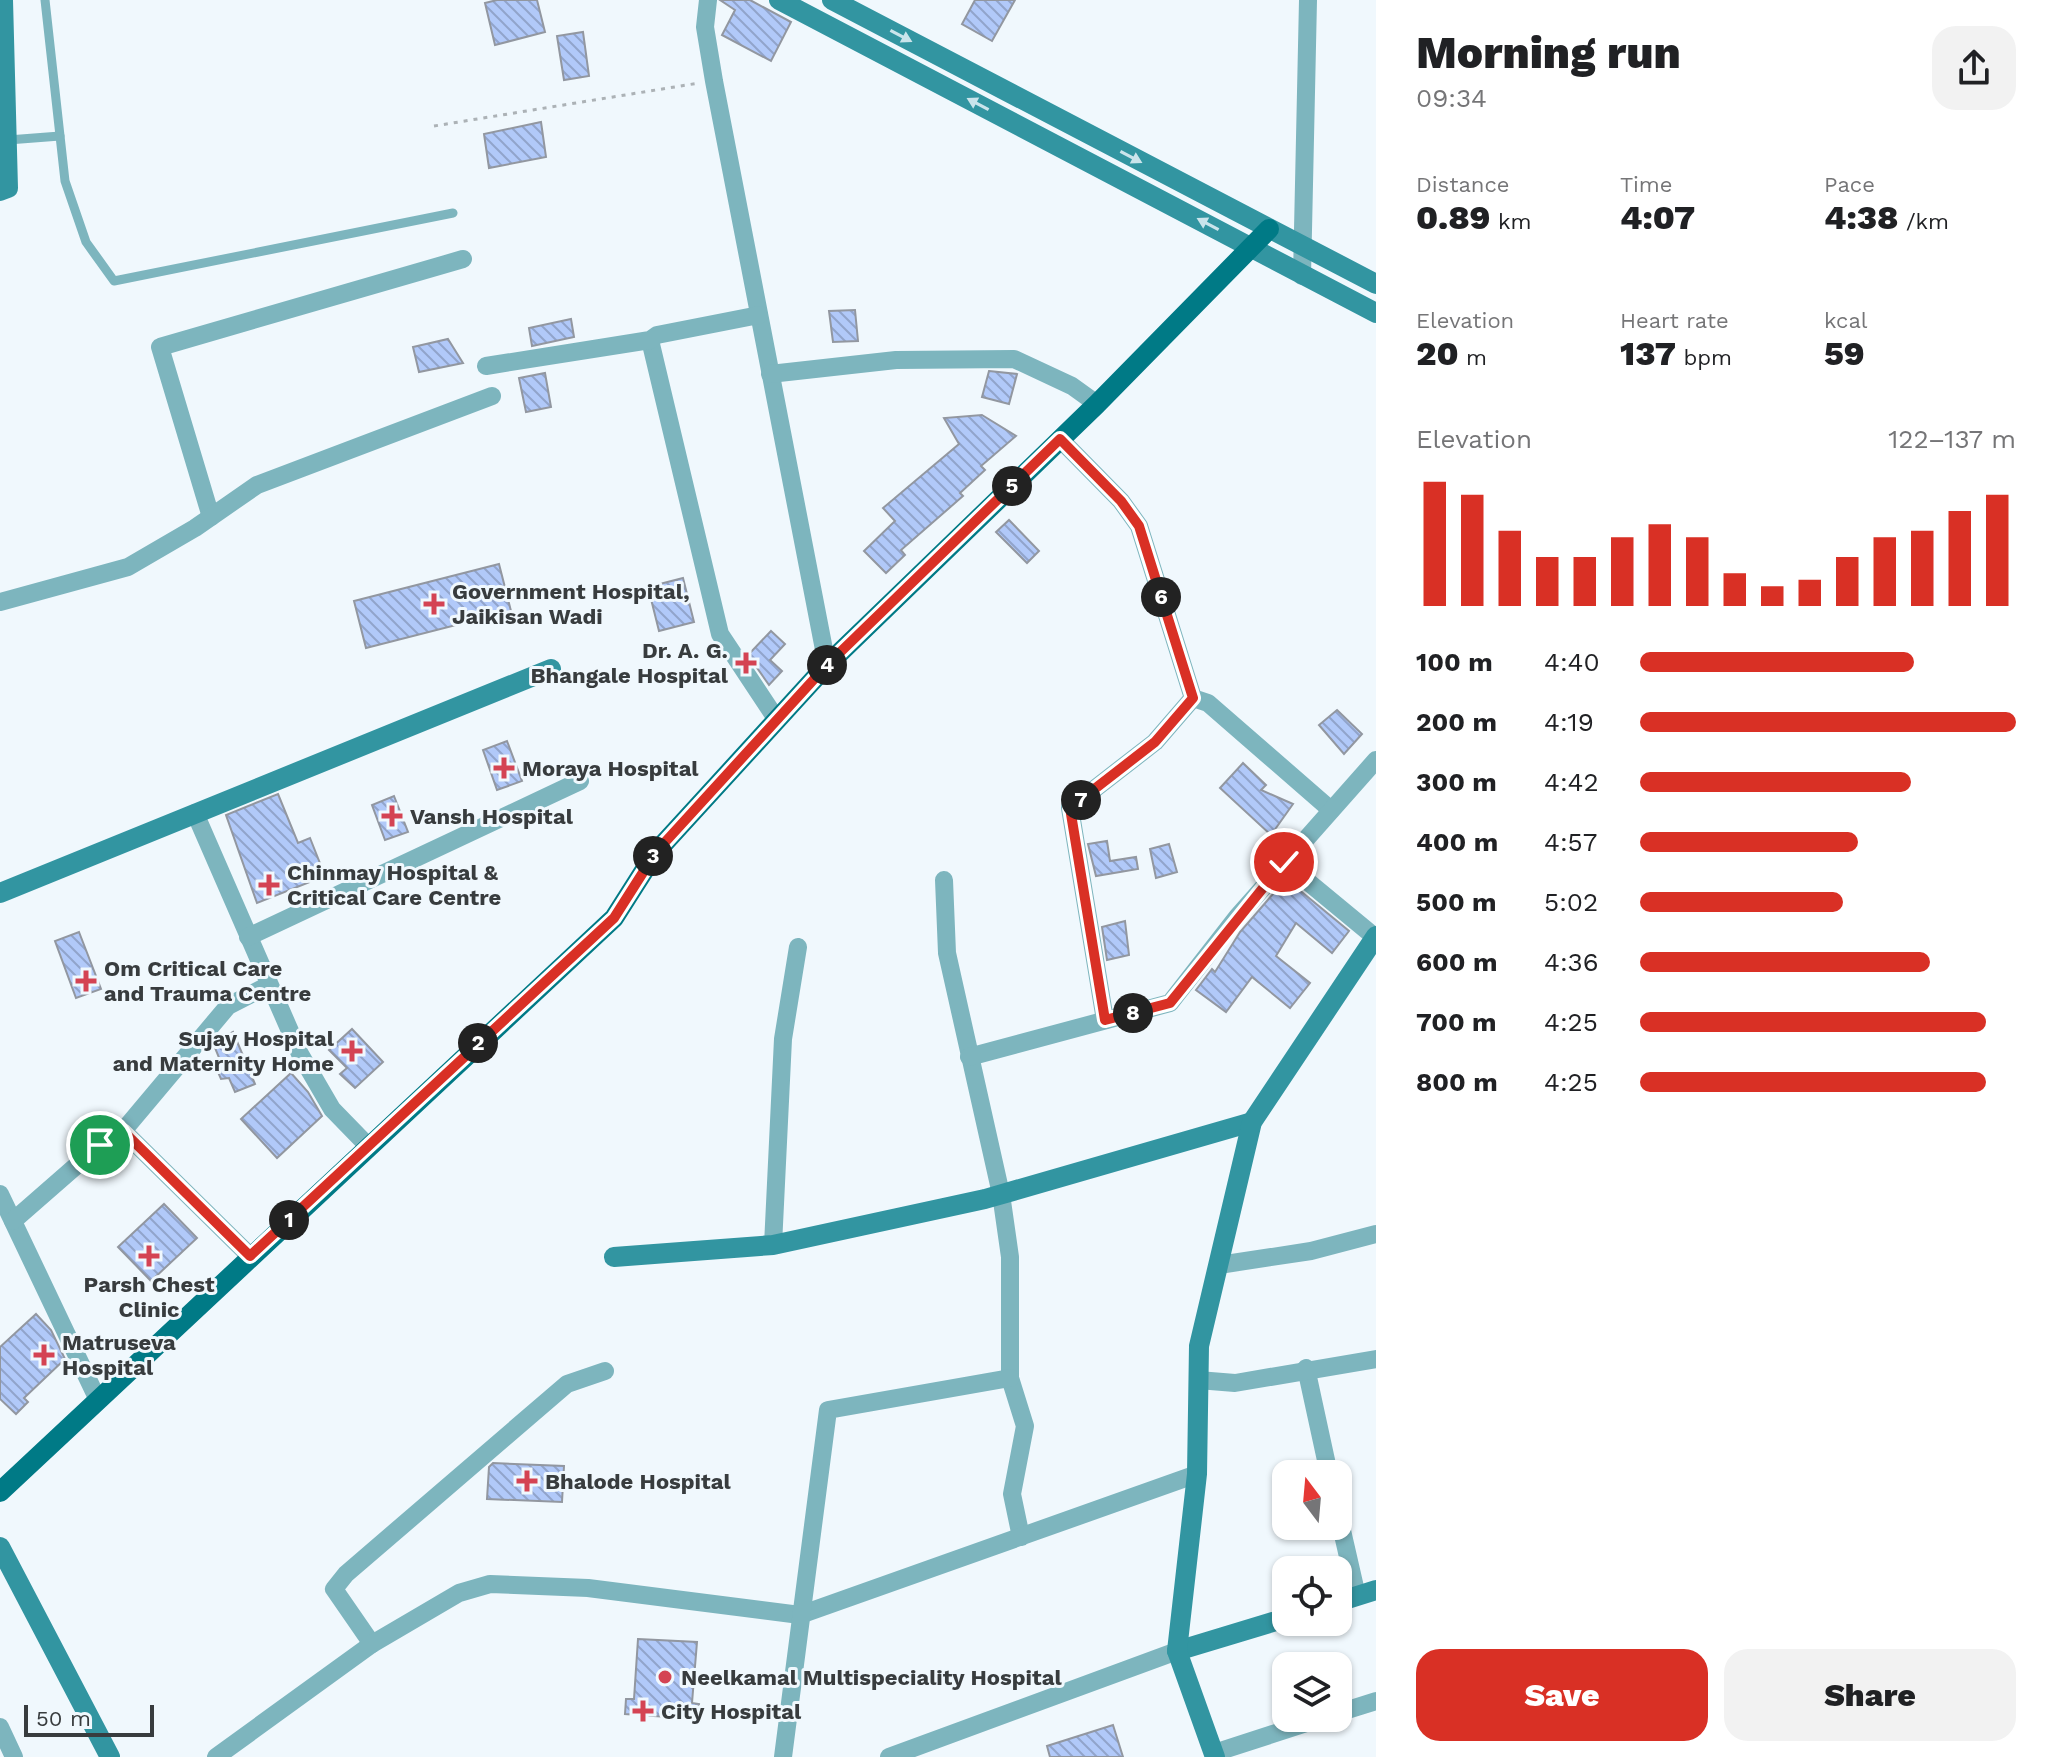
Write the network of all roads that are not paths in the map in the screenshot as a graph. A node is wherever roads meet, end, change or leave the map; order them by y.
1 (3, 0) edge
2 (45, 0) edge
3 (708, 0) edge
4 (779, 0) edge
5 (832, 0) edge
6 (1308, 0) edge
7 (60, 136) junction
8 (7, 140) junction
9 (0, 191) edge
10 (453, 213) dead end
11 (1269, 229) junction
12 (1253, 247) junction
13 (1302, 247) junction
14 (463, 259) dead end
15 (1302, 276) junction
16 (1376, 284) edge
17 (1376, 313) edge
18 (759, 315) junction
19 (650, 340) junction
20 (486, 366) dead end
21 (770, 374) junction
22 (492, 396) dead end
23 (1097, 404) junction
24 (1060, 439) junction
25 (211, 517) junction
26 (0, 602) edge
27 (827, 665) junction
28 (551, 669) dead end
29 (1193, 698) junction
30 (777, 720) junction
31 (1376, 760) edge
32 (580, 781) dead end
33 (1331, 810) junction
34 (195, 813) junction
35 (1284, 862) junction
36 (944, 880) dead end
37 (0, 893) edge
38 (248, 937) junction
39 (1376, 937) edge
40 (798, 947) dead end
41 (269, 985) junction
42 (1105, 1020) junction
43 (969, 1057) junction
44 (1252, 1122) junction
45 (123, 1131) junction
46 (368, 1146) junction
47 (0, 1194) edge
48 (1001, 1194) junction
49 (13, 1221) junction
50 (1376, 1234) edge
51 (773, 1245) junction
52 (250, 1256) junction
53 (614, 1257) dead end
54 (1219, 1265) junction
55 (1376, 1359) edge
56 (1306, 1368) junction
57 (605, 1371) dead end
58 (1010, 1378) junction
59 (1198, 1380) junction
60 (97, 1398) junction
61 (1326, 1460) edge
62 (1197, 1474) junction
63 (0, 1492) edge
64 (1021, 1537) junction
65 (1344, 1540) edge
66 (0, 1547) edge
67 (1357, 1596) edge
68 (800, 1615) junction
69 (1272, 1622) edge
70 (372, 1644) junction
71 (1177, 1651) junction
72 (1376, 1701) edge
73 (1352, 1709) edge
74 (0, 1727) edge
75 (1282, 1732) edge
76 (1215, 1755) edge
77 (14, 1757) edge
78 (110, 1757) edge
79 (216, 1757) edge
80 (783, 1757) edge
81 (889, 1757) edge

1 - 8 street
2 - 7 lane
3 - 18 street
12 -> 4 street
5 -> 11 street
6 - 13 street
7 - 8 lane
7 - 10 lane
8 - 9 street
11 - 12 main road
11 - 13 street
12 - 15 street
12 - 23 main road
13 - 15 street
13 - 16 street
14 - 25 street
15 - 17 street
18 - 19 street
18 - 21 street
19 - 20 street
19 - 30 street
21 - 23 street
21 - 27 street
22 - 25 street
23 - 24 main road
24 - 27 main road
24 - 29 street
25 - 26 street
27 - 30 main road
28 - 34 street
29 - 33 street
29 - 42 street
30 - 46 main road
31 - 33 street
32 - 38 street
33 - 35 street
34 - 37 street
34 - 38 street
35 - 39 street
35 - 42 street
36 - 43 street
38 - 41 street
39 - 44 street
40 - 51 street
41 - 45 street
41 - 46 street
42 - 43 street
43 - 48 street
44 - 48 street
44 - 54 street
45 - 49 street
45 - 52 street
46 - 52 main road
47 - 49 street
48 - 51 street
48 - 58 street
49 - 60 street
50 - 54 street
51 - 53 street
52 - 60 main road
54 - 59 street
55 - 56 street
56 - 59 street
56 - 61 street
57 - 70 street
58 - 64 street
58 - 68 street
59 - 62 street
60 - 63 main road
62 - 64 street
62 - 71 street
64 - 68 street
65 - 67 street
66 - 78 street
68 - 70 street
68 - 80 street
69 - 71 street
70 - 79 street
71 - 76 street
71 - 81 street
72 - 73 street
74 - 77 street
75 - 76 street

